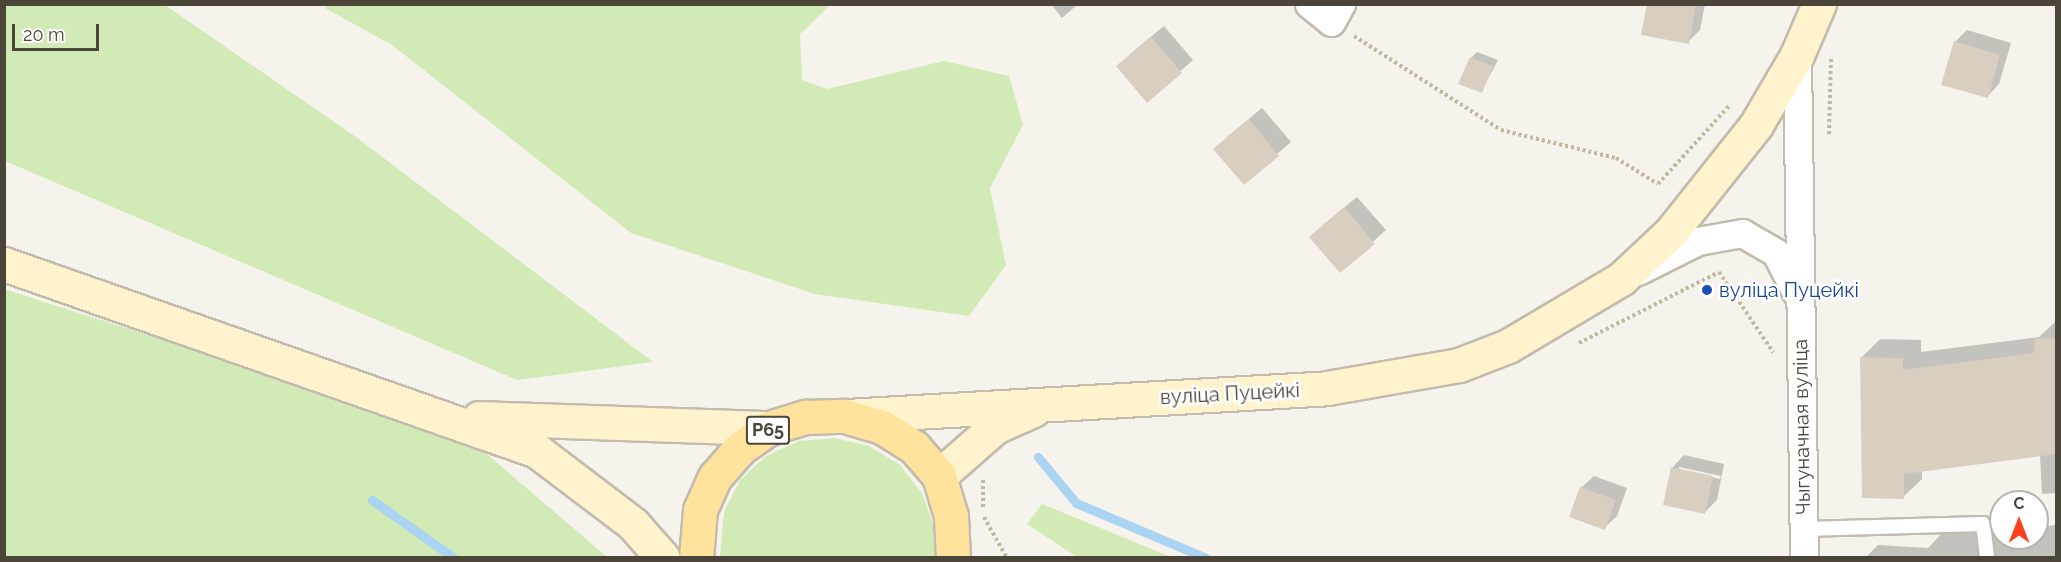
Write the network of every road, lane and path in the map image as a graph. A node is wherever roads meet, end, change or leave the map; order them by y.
1 (1309, 4) edge
2 (1819, 4) edge
3 (1336, 13) edge
4 (1797, 55) junction
5 (1733, 101) dead end
6 (4, 264) edge
7 (1622, 279) junction
8 (1798, 296) junction
9 (1050, 402) junction
10 (447, 416) junction
11 (844, 416) junction
12 (769, 428) junction
13 (939, 476) junction
14 (951, 516) junction
15 (1804, 529) junction
16 (663, 558) edge
17 (696, 558) edge
18 (953, 558) edge
19 (979, 558) edge
20 (1804, 558) edge
21 (1987, 558) edge

1 - 3 street
2 - 4 main road, вуліца Пуцейкі
3 - 5 path
4 - 7 main road, вуліца Пуцейкі
4 - 8 street, Чыгуначная вуліца
6 - 10 main road
7 - 8 street
7 - 9 main road, вуліца Пуцейкі
8 - 15 street, Чыгуначная вуліца
9 - 11 main road, вуліца Пуцейкі
9 - 13 main road, вуліца Пуцейкі
10 - 12 main road
10 - 16 main road
11 - 12 main road, Р65
11 - 13 main road, Р65
12 - 17 main road, Р65
13 - 14 main road, Р65
14 - 18 main road, Р65
14 - 19 main road, Р65
15 - 20 street, Чыгуначная вуліца
15 - 21 lane

